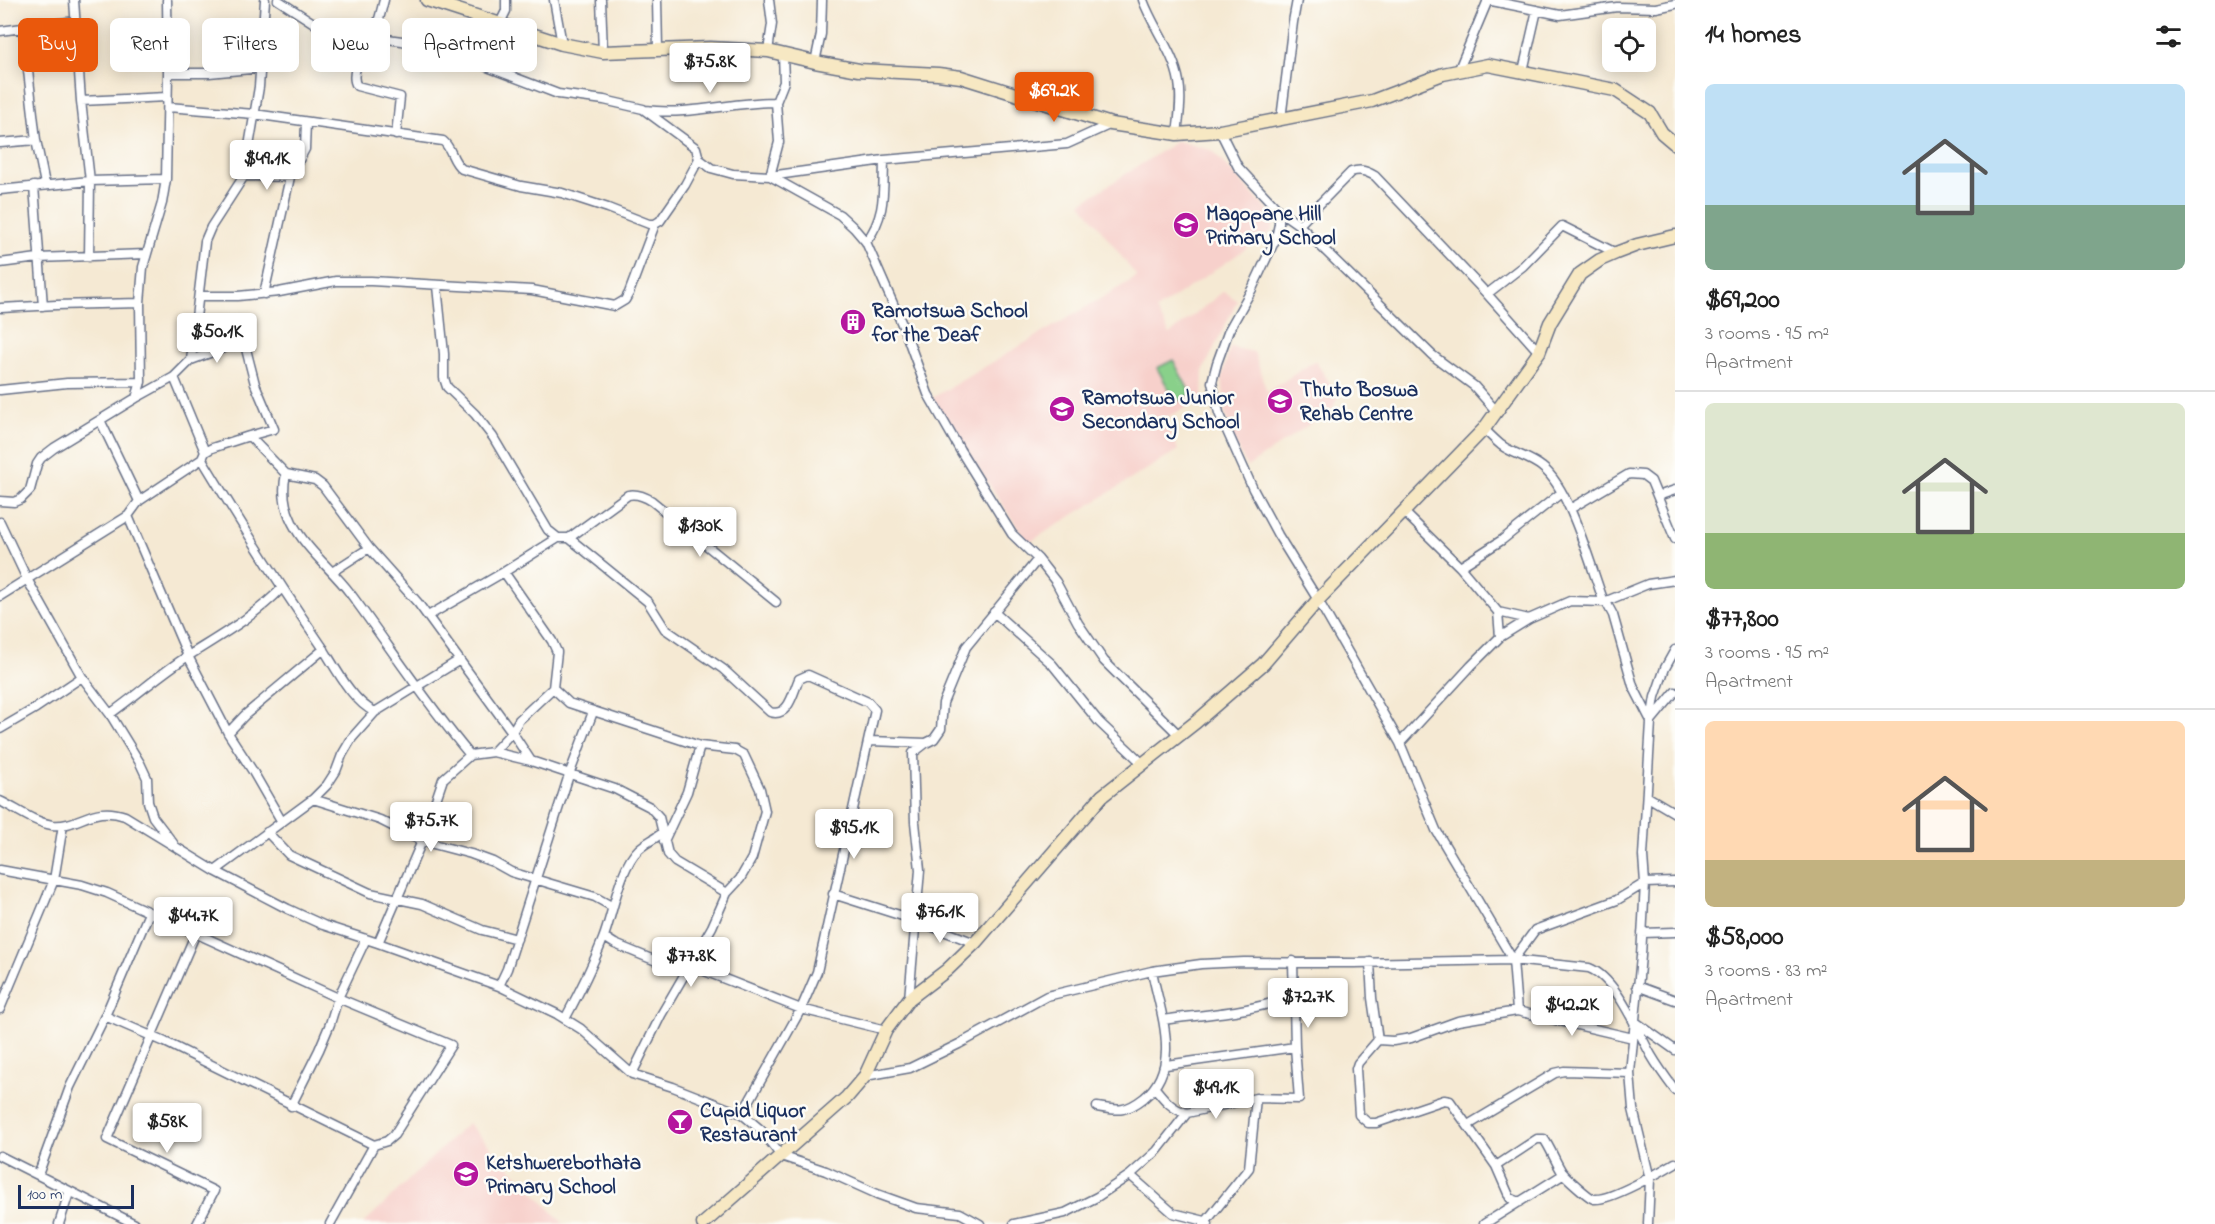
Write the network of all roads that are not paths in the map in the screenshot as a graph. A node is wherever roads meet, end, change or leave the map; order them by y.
1 (74, 0) edge
2 (167, 0) edge
3 (265, 0) edge
4 (278, 0) edge
5 (384, 0) edge
6 (427, 0) edge
7 (506, 0) edge
8 (554, 0) edge
9 (601, 0) edge
10 (657, 0) edge
11 (769, 0) edge
12 (822, 0) edge
13 (1143, 0) edge
14 (1297, 0) edge
15 (1488, 0) edge
16 (1675, 4) edge
17 (1537, 10) junction
18 (75, 18) edge
19 (264, 18) edge
20 (379, 18) edge
21 (479, 18) edge
22 (502, 18) edge
23 (311, 21) edge
24 (18, 28) edge
25 (0, 31) edge
26 (537, 36) edge
27 (390, 40) edge
28 (562, 44) junction
29 (657, 49) junction
30 (768, 51) junction
31 (603, 52) junction
32 (783, 54) junction
33 (815, 62) junction
34 (1459, 69) junction
35 (1523, 71) junction
36 (28, 72) edge
37 (79, 72) edge
38 (219, 72) edge
39 (260, 72) edge
40 (356, 72) edge
41 (168, 73) junction
42 (167, 97) junction
43 (81, 101) junction
44 (776, 102) junction
45 (168, 107) junction
46 (643, 109) junction
47 (254, 114) junction
48 (1281, 119) junction
49 (306, 122) junction
50 (1111, 124) junction
51 (1220, 131) junction
52 (396, 135) junction
53 (1177, 135) junction
54 (36, 140) junction
55 (0, 143) edge
56 (1675, 144) edge
57 (699, 159) junction
58 (884, 160) junction
59 (244, 176) junction
60 (770, 176) junction
61 (290, 177) junction
62 (166, 179) junction
63 (90, 182) junction
64 (45, 184) junction
65 (34, 186) junction
66 (0, 190) edge
67 (1279, 211) junction
68 (655, 225) junction
69 (1299, 225) junction
70 (1675, 236) edge
71 (866, 243) junction
72 (1616, 253) junction
73 (146, 254) junction
74 (89, 256) junction
75 (38, 258) junction
76 (0, 263) edge
77 (437, 286) junction
78 (264, 294) junction
79 (1487, 294) junction
80 (199, 296) junction
81 (0, 298) edge
82 (140, 303) junction
83 (43, 306) junction
84 (1, 308) edge
85 (1539, 352) junction
86 (191, 360) junction
87 (174, 377) junction
88 (141, 382) junction
89 (0, 390) edge
90 (136, 398) junction
91 (1497, 412) junction
92 (100, 420) junction
93 (1484, 429) junction
94 (249, 436) junction
95 (203, 456) junction
96 (286, 474) junction
97 (1675, 490) edge
98 (1561, 493) junction
99 (1658, 496) junction
100 (0, 501) edge
101 (138, 501) junction
102 (1570, 509) junction
103 (1404, 512) junction
104 (128, 516) junction
105 (0, 522) edge
106 (558, 538) junction
107 (569, 538) junction
108 (1675, 539) edge
109 (369, 548) junction
110 (1038, 559) junction
111 (1460, 567) junction
112 (332, 572) junction
113 (504, 572) junction
114 (27, 579) junction
115 (1675, 579) edge
116 (282, 588) junction
117 (0, 596) edge
118 (1318, 600) junction
119 (776, 602) dead end
120 (1604, 602) junction
121 (994, 612) junction
122 (1498, 612) junction
123 (428, 616) junction
124 (1529, 619) junction
125 (1500, 637) junction
126 (324, 649) junction
127 (1675, 650) edge
128 (188, 656) junction
129 (458, 661) junction
130 (82, 677) junction
131 (416, 687) junction
132 (553, 688) junction
133 (1675, 692) edge
134 (375, 712) junction
135 (592, 712) junction
136 (110, 714) junction
137 (1651, 722) junction
138 (0, 729) edge
139 (512, 732) junction
140 (228, 734) junction
141 (1179, 735) junction
142 (870, 741) junction
143 (926, 742) junction
144 (1400, 743) junction
145 (700, 746) junction
146 (494, 752) junction
147 (470, 755) junction
148 (531, 761) junction
149 (1143, 764) junction
150 (569, 775) junction
151 (1648, 797) junction
152 (313, 799) junction
153 (0, 801) edge
154 (1675, 813) edge
155 (282, 822) junction
156 (63, 825) junction
157 (267, 832) junction
158 (663, 837) junction
159 (422, 841) junction
160 (179, 850) junction
161 (0, 870) edge
162 (215, 871) junction
163 (54, 879) junction
164 (536, 880) junction
165 (1675, 882) edge
166 (1645, 883) junction
167 (727, 893) junction
168 (833, 894) junction
169 (398, 898) junction
170 (613, 907) junction
171 (149, 913) junction
172 (915, 920) junction
173 (1675, 932) edge
174 (1641, 933) junction
175 (195, 935) junction
176 (604, 937) junction
177 (366, 939) junction
178 (517, 939) junction
179 (378, 943) junction
180 (975, 943) junction
181 (1513, 960) junction
182 (1293, 961) junction
183 (1370, 962) junction
184 (688, 965) junction
185 (1152, 971) junction
186 (499, 986) junction
187 (1637, 986) junction
188 (1295, 995) junction
189 (338, 998) junction
190 (909, 999) junction
191 (1675, 1000) edge
192 (0, 1009) edge
193 (801, 1009) junction
194 (1517, 1011) junction
195 (105, 1016) junction
196 (565, 1019) junction
197 (1163, 1020) junction
198 (1634, 1020) junction
199 (886, 1030) junction
200 (152, 1037) junction
201 (1633, 1038) junction
202 (1378, 1040) junction
203 (1295, 1047) junction
204 (1675, 1050) edge
205 (1166, 1065) junction
206 (1629, 1073) junction
207 (632, 1074) junction
208 (865, 1076) junction
209 (1155, 1088) junction
210 (1675, 1090) edge
211 (1256, 1098) junction
212 (291, 1106) junction
213 (1097, 1107) dead end
214 (1187, 1113) junction
215 (742, 1114) junction
216 (1468, 1125) junction
217 (374, 1145) junction
218 (781, 1156) junction
219 (1, 1158) edge
220 (1675, 1163) edge
221 (1496, 1166) junction
222 (1564, 1174) junction
223 (38, 1175) junction
224 (1130, 1175) junction
225 (1650, 1179) junction
226 (69, 1193) junction
227 (1520, 1202) junction
228 (1647, 1222) edge
229 (1206, 1223) edge
230 (59, 1224) edge
231 (135, 1224) edge
232 (197, 1224) edge
233 (330, 1224) edge
234 (703, 1224) edge
235 (980, 1224) edge
236 (1014, 1224) edge
237 (1484, 1224) edge

1 - 18 street
2 - 41 street
3 - 19 street
4 - 23 street
5 - 20 street
6 - 21 street
7 - 22 street
8 - 28 street
9 - 31 street
10 - 29 street
11 - 30 street
12 - 33 street
13 - 53 street
14 - 48 street
15 - 17 street
15 - 34 street
16 - 17 street
17 - 35 street
24 - 25 street
26 - 28 street
27 - 46 street
28 - 31 street
29 - 30 street
29 - 31 street
30 - 32 street
32 - 33 street
32 - 44 street
33 - 50 street
34 - 35 street
34 - 48 street
35 - 56 street
36 - 54 street
37 - 43 street
38 - 41 street
39 - 47 street
40 - 52 street
41 - 42 street
42 - 43 street
42 - 45 street
43 - 63 street
44 - 46 street
44 - 60 street
45 - 47 street
45 - 62 street
46 - 57 street
47 - 49 street
47 - 59 street
48 - 51 street
49 - 52 street
49 - 61 street
50 - 53 street
50 - 58 street
51 - 53 street
51 - 67 street
52 - 68 street
54 - 55 street
54 - 64 street
57 - 60 street
57 - 68 street
58 - 60 street
58 - 71 street
59 - 61 street
59 - 80 street
60 - 71 street
61 - 78 street
62 - 63 street
62 - 73 street
63 - 64 street
63 - 74 street
64 - 65 street
65 - 66 street
65 - 75 street
67 - 69 street
67 - 118 street
68 - 77 street
69 - 79 street
69 - 91 street
70 - 72 street
71 - 110 street
72 - 79 street
72 - 85 street
73 - 74 street
73 - 82 street
74 - 75 street
75 - 76 street
75 - 83 street
77 - 78 street
77 - 106 street
78 - 80 street
79 - 85 street
80 - 86 street
81 - 84 street
82 - 83 street
82 - 88 street
83 - 84 street
85 - 91 street
86 - 87 street
86 - 94 street
87 - 90 street
87 - 95 street
88 - 89 street
88 - 90 street
90 - 92 street
91 - 93 street
92 - 100 street
92 - 101 street
93 - 98 street
93 - 103 street
94 - 95 street
94 - 96 street
95 - 101 street
95 - 116 street
96 - 109 street
96 - 112 street
97 - 99 street
98 - 102 street
98 - 111 street
99 - 102 street
99 - 108 street
101 - 104 street
102 - 120 street
103 - 111 street
103 - 118 street
104 - 114 street
104 - 128 street
105 - 114 street
106 - 107 street
106 - 113 street
107 - 119 street
107 - 142 street
109 - 112 street
109 - 123 street
110 - 121 street
110 - 141 street
111 - 122 street
112 - 131 street
113 - 123 street
113 - 132 street
114 - 117 street
114 - 130 street
115 - 120 street
116 - 126 street
116 - 128 street
118 - 141 street
118 - 144 street
120 - 124 street
120 - 137 street
121 - 143 street
121 - 149 street
122 - 124 street
122 - 125 street
123 - 129 street
124 - 125 street
125 - 144 street
126 - 134 street
126 - 140 street
127 - 137 street
128 - 136 street
128 - 140 street
129 - 131 street
129 - 139 street
130 - 136 street
130 - 138 street
131 - 134 street
131 - 147 street
132 - 135 street
132 - 139 street
133 - 137 street
134 - 152 street
135 - 145 street
135 - 150 street
136 - 160 street
137 - 151 street
139 - 146 street
139 - 148 street
140 - 155 street
141 - 149 street
142 - 143 street
142 - 168 street
143 - 172 street
144 - 181 street
145 - 158 street
145 - 167 street
146 - 147 street
146 - 148 street
147 - 159 street
148 - 150 street
149 - 180 street
150 - 158 street
150 - 164 street
151 - 154 street
151 - 166 street
152 - 155 street
152 - 159 street
153 - 156 street
155 - 157 street
156 - 160 street
156 - 163 street
157 - 162 street
157 - 169 street
158 - 167 street
158 - 170 street
159 - 164 street
159 - 169 street
160 - 162 street
161 - 163 street
162 - 177 street
163 - 171 street
163 - 192 street
164 - 170 street
164 - 178 street
165 - 166 street
166 - 174 street
166 - 181 street
167 - 184 street
168 - 172 street
168 - 193 street
169 - 178 street
169 - 179 street
170 - 176 street
171 - 175 street
171 - 195 street
172 - 180 street
172 - 190 street
173 - 174 street
174 - 187 street
175 - 189 street
175 - 200 street
176 - 184 street
176 - 196 street
177 - 179 street
177 - 189 street
178 - 186 street
179 - 186 street
180 - 190 street
181 - 183 street
181 - 194 street
181 - 198 street
182 - 183 street
182 - 185 street
182 - 188 street
183 - 202 street
184 - 193 street
184 - 207 street
185 - 197 street
185 - 208 street
186 - 196 street
187 - 191 street
187 - 198 street
188 - 197 street
188 - 203 street
189 - 212 street
189 - 217 street
190 - 199 street
193 - 199 street
193 - 215 street
194 - 201 street
194 - 202 street
195 - 200 street
195 - 223 street
196 - 207 street
197 - 205 street
198 - 201 street
198 - 204 street
198 - 210 street
199 - 208 street
200 - 212 street
200 - 232 street
201 - 206 street
202 - 216 street
203 - 205 street
203 - 211 street
205 - 209 street
206 - 216 street
206 - 225 street
207 - 215 street
208 - 218 street
209 - 213 street
209 - 214 street
211 - 214 street
211 - 229 street
212 - 217 street
214 - 224 street
215 - 218 street
216 - 221 street
217 - 233 street
218 - 234 street
218 - 235 street
219 - 223 street
220 - 225 street
221 - 222 street
221 - 227 street
222 - 225 street
222 - 227 street
223 - 226 street
224 - 229 street
224 - 236 street
225 - 228 street
226 - 230 street
226 - 231 street
227 - 237 street

